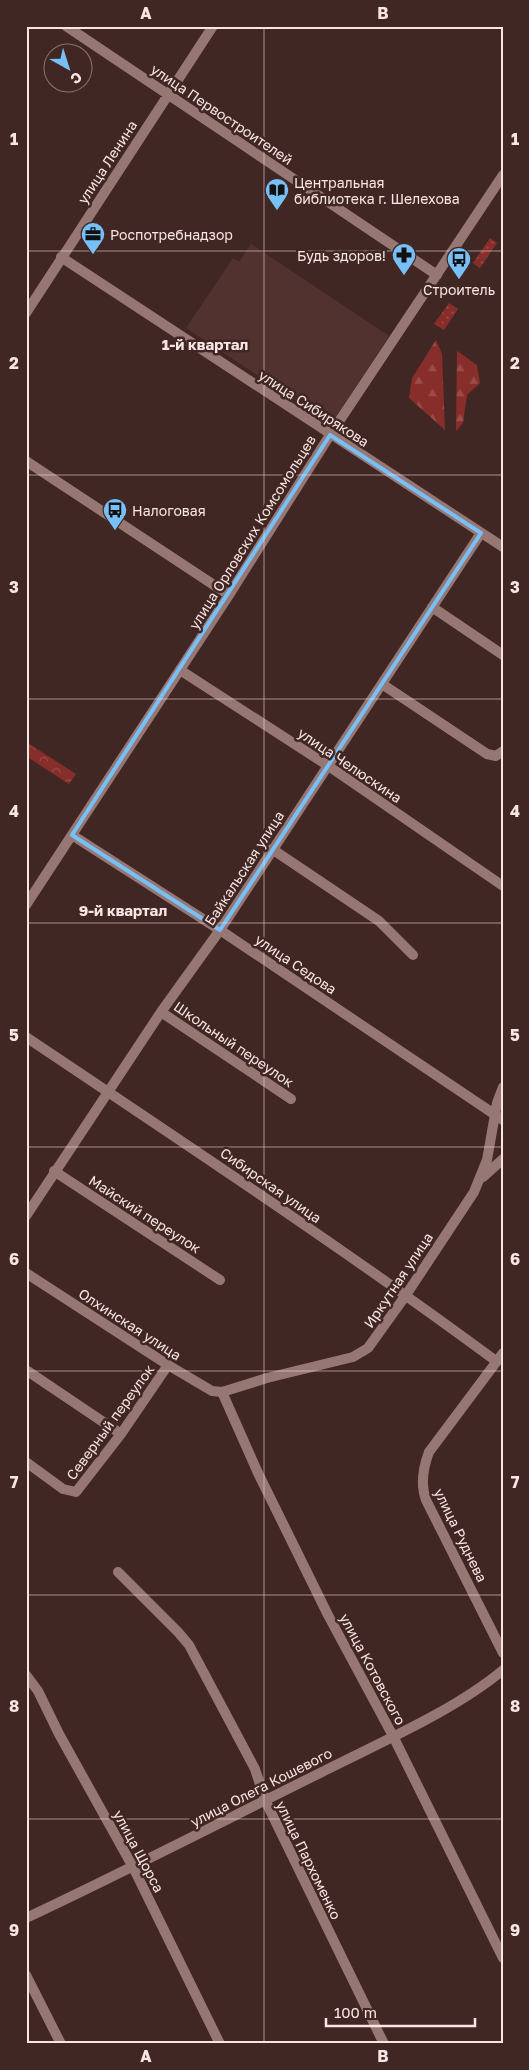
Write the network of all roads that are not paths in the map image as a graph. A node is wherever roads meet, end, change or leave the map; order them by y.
1 (66, 26) edge
2 (213, 26) edge
3 (168, 94) junction
4 (503, 174) edge
5 (61, 257) junction
6 (437, 274) junction
7 (26, 313) edge
8 (330, 435) junction
9 (26, 462) edge
10 (482, 533) junction
11 (503, 547) edge
12 (229, 595) junction
13 (432, 607) junction
14 (503, 655) edge
15 (180, 670) junction
16 (382, 684) junction
17 (503, 751) edge
18 (327, 765) junction
19 (72, 834) junction
20 (272, 849) junction
21 (503, 886) edge
22 (26, 905) edge
23 (220, 930) junction
24 (413, 955) dead end
25 (161, 1012) junction
26 (26, 1037) edge
27 (503, 1087) edge
28 (108, 1092) junction
29 (292, 1098) dead end
30 (499, 1117) edge
31 (503, 1159) edge
32 (54, 1172) junction
33 (480, 1180) junction
34 (26, 1216) edge
35 (26, 1273) edge
36 (220, 1280) dead end
37 (406, 1295) junction
38 (500, 1357) edge
39 (168, 1365) junction
40 (26, 1370) edge
41 (222, 1392) junction
42 (121, 1434) junction
43 (26, 1462) edge
44 (118, 1572) dead end
45 (503, 1653) edge
46 (503, 1670) edge
47 (26, 1675) edge
48 (393, 1736) junction
49 (265, 1800) junction
50 (133, 1867) junction
51 (26, 1918) edge
52 (503, 1958) edge
53 (26, 1975) edge
54 (61, 2044) edge
55 (220, 2044) edge
56 (384, 2044) edge

1 - 3 street, улица Первостроителей
2 - 3 street, улица Ленина
3 - 5 street, улица Ленина
3 - 6 street, улица Первостроителей
4 - 6 street, улица Орловских Комсомольцев
5 - 7 street, улица Ленина
5 - 8 street, улица Сибирякова
6 - 8 street, улица Орловских Комсомольцев
8 - 10 street, улица Сибирякова
8 - 12 street, улица Орловских Комсомольцев
9 - 12 street
10 - 11 street, улица Сибирякова
10 - 13 street, Байкальская улица
12 - 15 street, улица Орловских Комсомольцев
13 - 14 street
13 - 16 street, Байкальская улица
15 - 18 street, улица Челюскина
15 - 19 street, улица Орловских Комсомольцев
16 - 17 street
16 - 18 street, Байкальская улица
18 - 20 street, Байкальская улица
18 - 21 street, улица Челюскина
19 - 22 street, улица Орловских Комсомольцев
19 - 23 street, улица Седова
20 - 23 street, Байкальская улица
20 - 24 street
23 - 25 street, Байкальская улица
23 - 30 street, улица Седова
25 - 28 street, Байкальская улица
25 - 29 street, Школьный переулок
26 - 28 street, Сибирская улица
27 - 30 street, Иркутная улица
28 - 32 street, Байкальская улица
28 - 37 street, Сибирская улица
30 - 33 street, Иркутная улица
31 - 33 street
32 - 34 street, Байкальская улица
32 - 36 street, Майский переулок
33 - 37 street, Иркутная улица
35 - 39 street, Олхинская улица
37 - 38 street, Сибирская улица
37 - 41 street, Иркутная улица
38 - 45 street, улица Руднева
39 - 41 street, Олхинская улица
39 - 42 street, Северный переулок
40 - 42 street
41 - 48 street, улица Котовского
42 - 43 street, Северный переулок
44 - 49 street, улица Пархоменко
46 - 48 street, улица Олега Кошевого
47 - 50 street, улица Щорса
48 - 49 street, улица Олега Кошевого
48 - 52 street, улица Котовского
49 - 50 street, улица Олега Кошевого
49 - 56 street, улица Пархоменко
50 - 51 street, улица Олега Кошевого
50 - 55 street, улица Щорса
53 - 54 street

